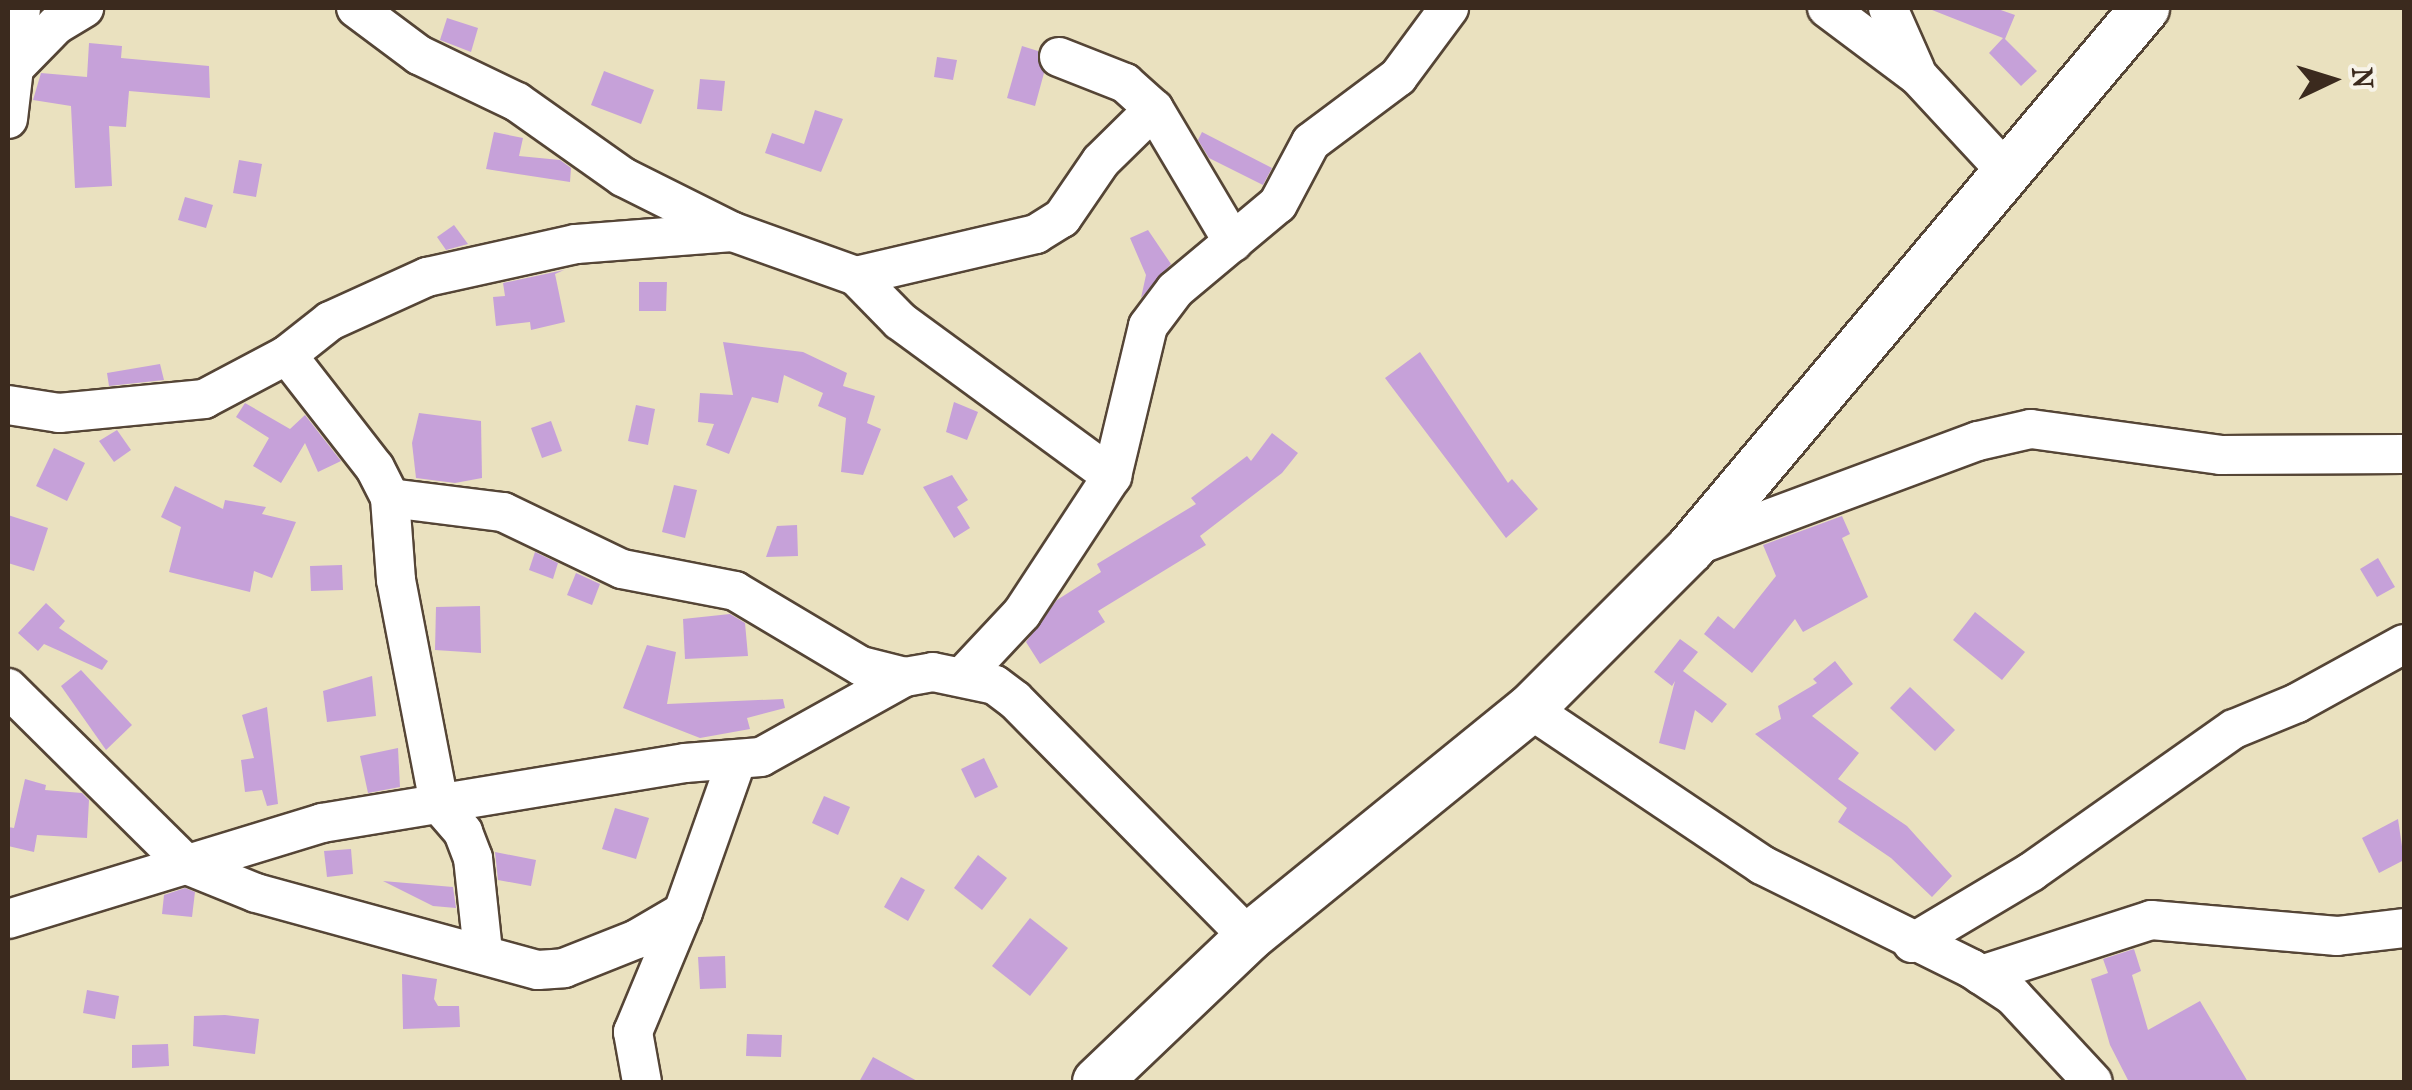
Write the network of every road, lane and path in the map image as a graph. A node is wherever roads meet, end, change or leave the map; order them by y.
1 (22, 8) edge
2 (84, 8) edge
3 (356, 8) edge
4 (1448, 8) edge
5 (1826, 8) edge
6 (1888, 8) edge
7 (2145, 8) edge
8 (1059, 58) dead end
9 (12, 69) edge
10 (1918, 76) junction
11 (1154, 109) junction
12 (8, 119) edge
13 (2007, 172) junction
14 (733, 232) junction
15 (1232, 242) junction
16 (856, 276) junction
17 (287, 355) junction
18 (8, 405) edge
19 (2404, 454) edge
20 (1112, 476) junction
21 (390, 498) junction
22 (1690, 548) junction
23 (2404, 644) edge
24 (964, 675) junction
25 (905, 677) junction
26 (8, 688) edge
27 (1530, 708) junction
28 (736, 762) junction
29 (439, 804) junction
30 (187, 865) junction
31 (683, 912) junction
32 (8, 918) edge
33 (2404, 928) edge
34 (1249, 937) junction
35 (1912, 943) junction
36 (483, 952) junction
37 (1981, 975) junction
38 (2073, 1075) edge
39 (642, 1082) edge
40 (1096, 1082) edge

1 - 9 street
2 - 9 street
3 - 14 street
4 - 15 street
5 - 10 street
6 - 10 street
7 - 13 main road
8 - 11 street
9 - 12 street
10 - 13 street
11 - 15 street
11 - 16 street
13 - 22 main road
14 - 16 street
14 - 17 street
15 - 20 street
16 - 20 street
17 - 18 street
17 - 21 street
19 - 22 street
20 - 24 street
21 - 25 street
21 - 29 street
22 - 27 main road
23 - 35 street
24 - 25 street
24 - 34 street
25 - 28 street
26 - 30 street
27 - 34 main road
27 - 35 street
28 - 29 street
28 - 31 street
29 - 30 street
29 - 36 street
30 - 32 street
30 - 36 street
31 - 36 street
31 - 39 street
33 - 37 street
34 - 40 main road
35 - 37 street
37 - 38 street

